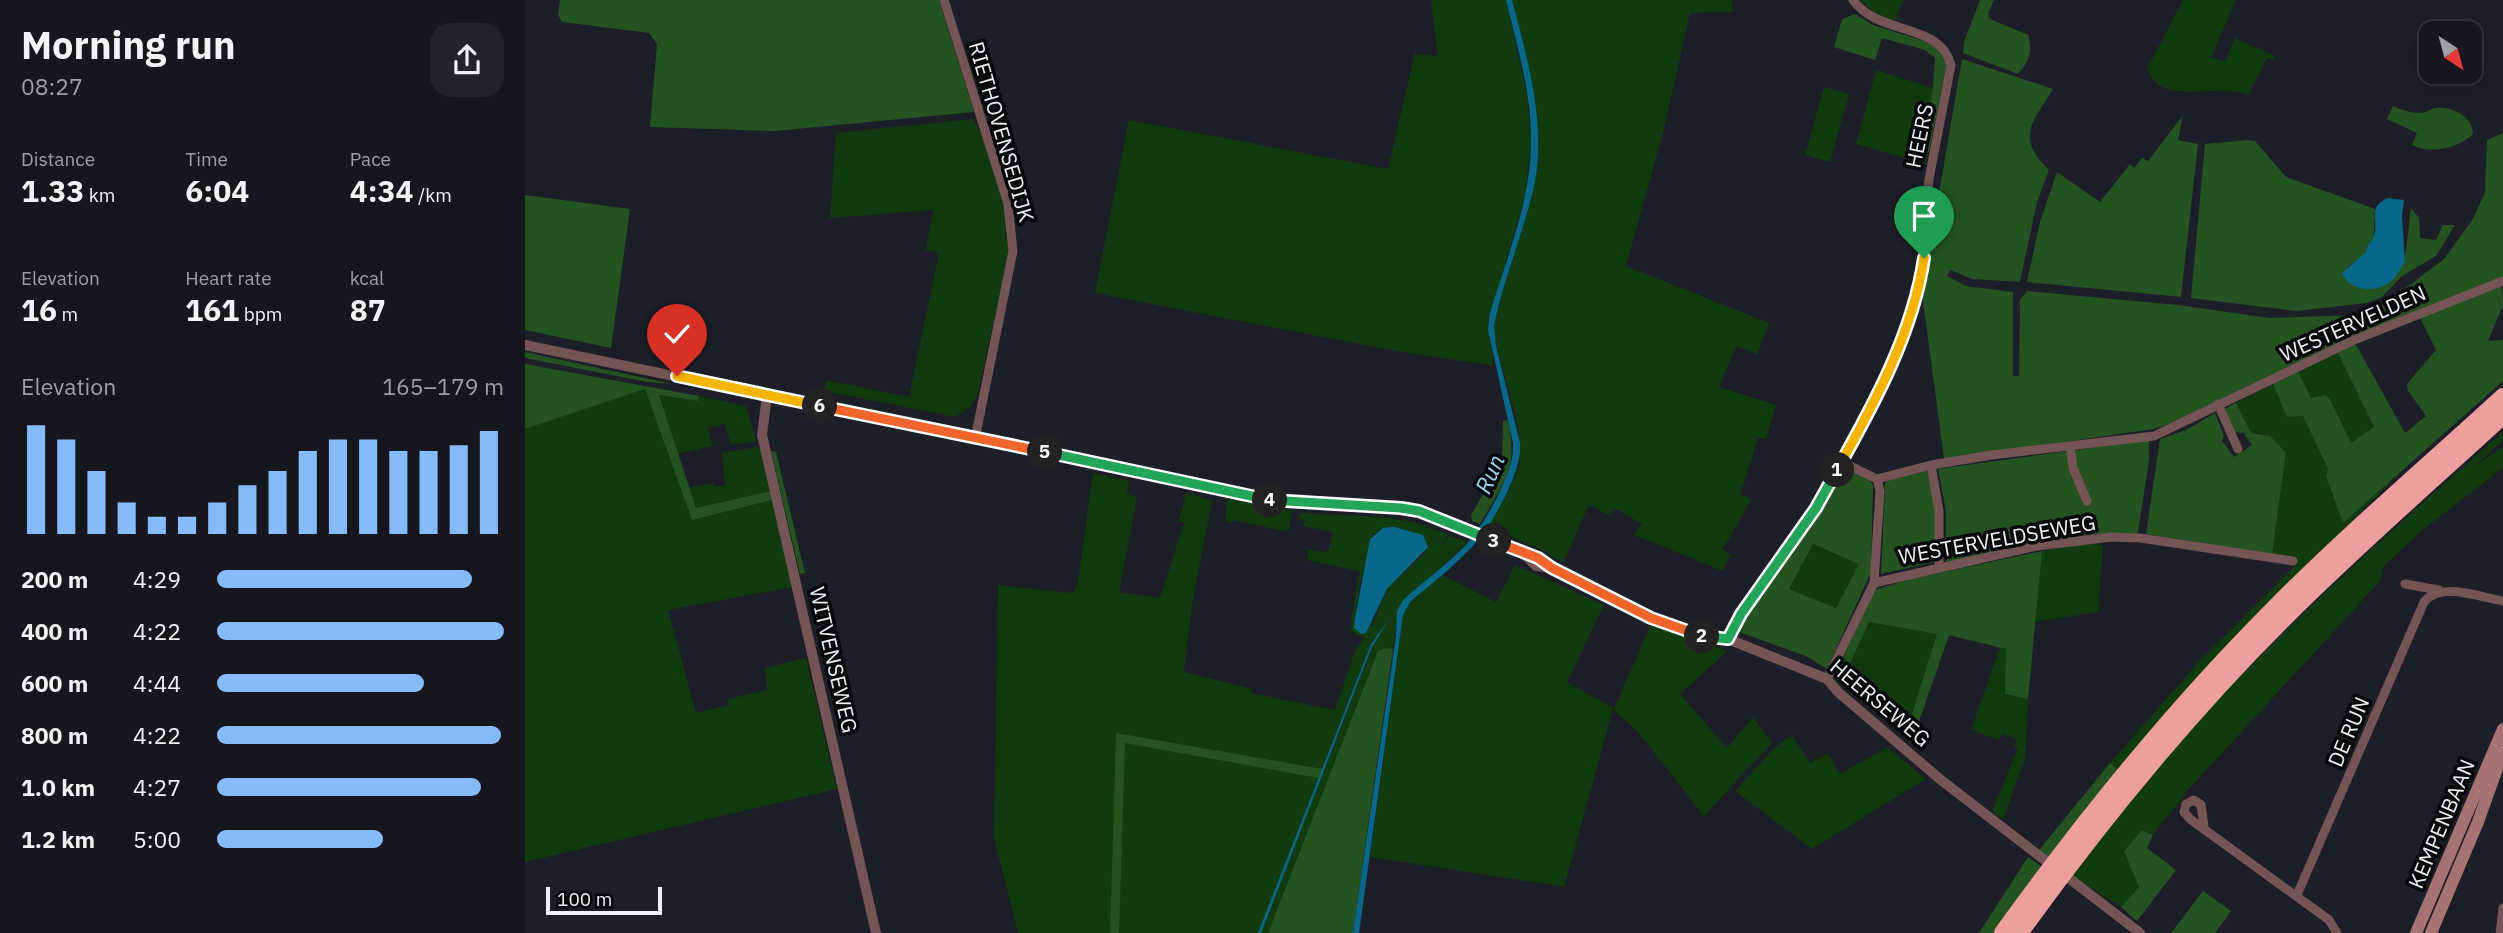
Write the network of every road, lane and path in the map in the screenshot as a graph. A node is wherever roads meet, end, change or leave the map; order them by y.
1 (944, 0) edge
2 (1853, 0) edge
3 (2503, 281) edge
4 (525, 345) edge
5 (767, 395) junction
6 (2503, 397) edge
7 (2218, 404) junction
8 (2503, 415) edge
9 (975, 439) junction
10 (2070, 446) junction
11 (2238, 449) dead end
12 (1842, 462) junction
13 (1931, 465) junction
14 (1877, 479) junction
15 (2087, 501) dead end
16 (2293, 561) dead end
17 (1939, 566) junction
18 (1874, 583) junction
19 (2405, 584) dead end
20 (2441, 591) junction
21 (2503, 601) edge
22 (1728, 639) junction
23 (1827, 679) junction
24 (2503, 729) edge
25 (2503, 752) edge
26 (2204, 826) dead end
27 (2046, 861) dead end
28 (2070, 879) dead end
29 (2297, 895) junction
30 (2503, 908) edge
31 (876, 933) edge
32 (2003, 933) edge
33 (2019, 933) edge
34 (2140, 933) edge
35 (2337, 933) edge
36 (2416, 933) edge
37 (2431, 933) edge
38 (2500, 933) edge

1 - 9 street, RIETHOVENSEDIJK
2 - 12 street, HEERS
3 - 7 street, WESTERVELDEN
4 - 5 street, HEERSEWEG
5 - 9 street, HEERSEWEG
5 - 31 street, WITVENSEWEG
6 - 32 highway
7 - 10 street, WESTERVELDEN
7 - 11 street
8 - 33 highway
9 - 22 street, HEERSEWEG
10 - 13 street, WESTERVELDEN
10 - 15 street
12 - 14 street
12 - 22 street, HEERS
13 - 14 street, WESTERVELDEN
13 - 17 street
14 - 18 street
16 - 17 street, WESTERVELDSEWEG
17 - 18 street, WESTERVELDSEWEG
18 - 23 street
19 - 20 street
20 - 21 street
20 - 29 street, DE RUN
22 - 23 street, HEERSEWEG
23 - 27 street, HEERSEWEG
24 - 36 main road, KEMPENBAAN
25 - 37 main road, KEMPENBAAN
26 - 29 street
28 - 34 street
29 - 35 street
30 - 38 street

